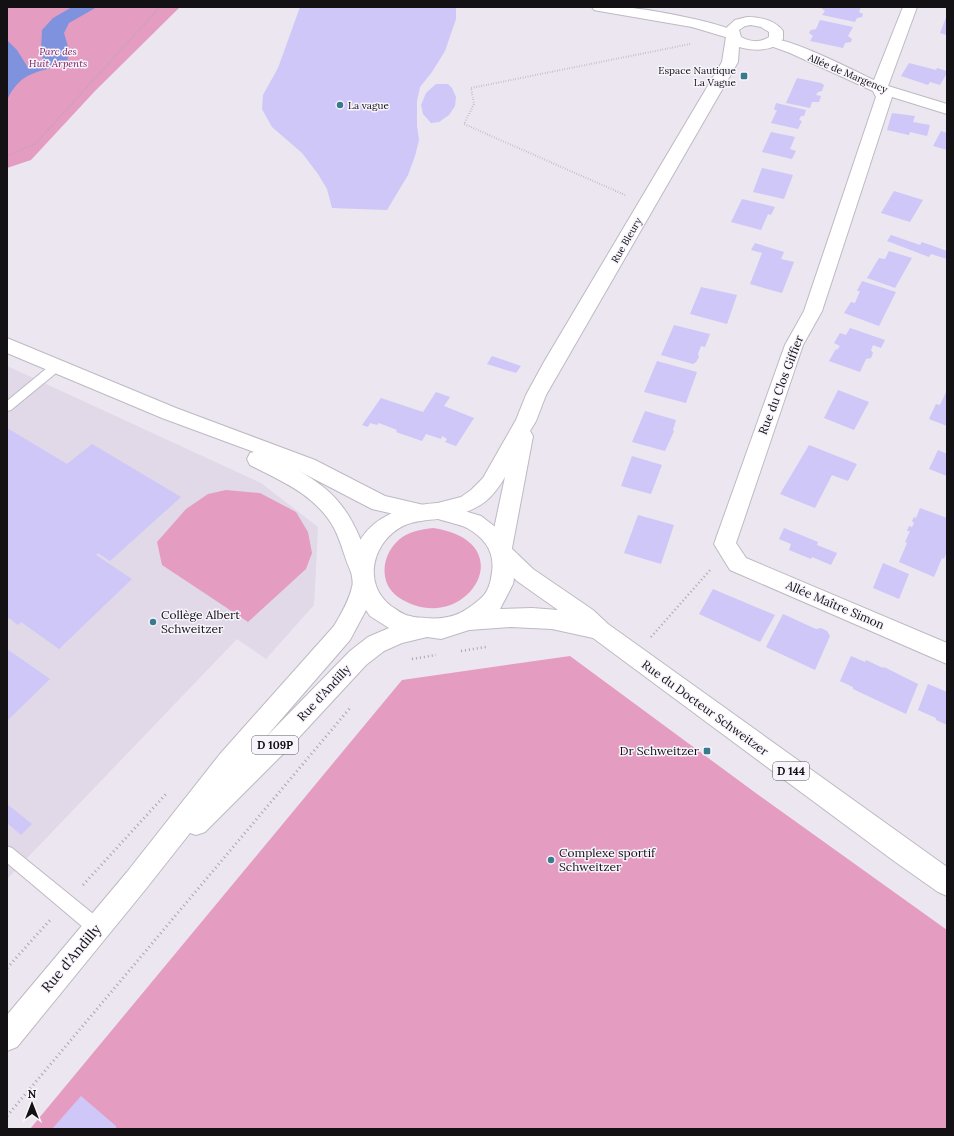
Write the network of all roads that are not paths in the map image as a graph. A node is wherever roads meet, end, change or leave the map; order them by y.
1 (599, 7) edge
2 (634, 7) edge
3 (910, 7) edge
4 (762, 8) edge
5 (738, 29) junction
6 (770, 40) junction
7 (730, 62) junction
8 (879, 88) junction
9 (947, 109) edge
10 (7, 344) edge
11 (57, 366) junction
12 (7, 407) edge
13 (169, 413) junction
14 (526, 421) junction
15 (429, 512) junction
16 (728, 550) joint
17 (502, 551) junction
18 (362, 578) junction
19 (467, 622) junction
20 (424, 628) junction
21 (600, 631) junction
22 (947, 654) edge
23 (7, 853) edge
24 (136, 881) junction
25 (947, 883) edge
26 (96, 927) junction
27 (7, 1037) edge

1 - 5 street
2 - 5 street
3 - 8 street
4 - 5 street
4 - 6 street
5 - 6 street
5 - 6 street
5 - 7 street, Rue Bleury
6 - 7 street, Rue Bleury
6 - 8 street, Allée de Margency
7 - 14 street, Rue Bleury
8 - 9 street, Allée de Margency
8 - 16 street, Rue du Clos Giffier
10 - 11 street, Rue du Docteur Schweitzer
11 - 12 lane
11 - 13 street, Rue du Docteur Schweitzer
13 - 15 street, Rue du Docteur Schweitzer
13 - 18 street, Rue du Docteur Schweitzer
14 - 15 street, Rue Bleury
14 - 17 street, Rue Bleury
15 - 17 street, Rue du Docteur Schweitzer
15 - 18 street, Rue du Docteur Schweitzer
16 - 22 street, Allée Maître Simon
17 - 19 street, Rue du Docteur Schweitzer
17 - 21 street, Rue du Docteur Schweitzer / D 144
18 - 20 street, Rue du Docteur Schweitzer
18 - 24 street, Rue d'Andilly / D 109P
19 - 20 street, Rue du Docteur Schweitzer
19 - 21 street, Rue du Docteur Schweitzer / D 144
20 - 24 street, Rue d'Andilly / D 109P
21 - 25 street, Rue du Docteur Schweitzer / D 144
23 - 26 lane
24 - 26 street, Rue d'Andilly / D 109P
26 - 27 street, Rue d'Andilly / D 109P

